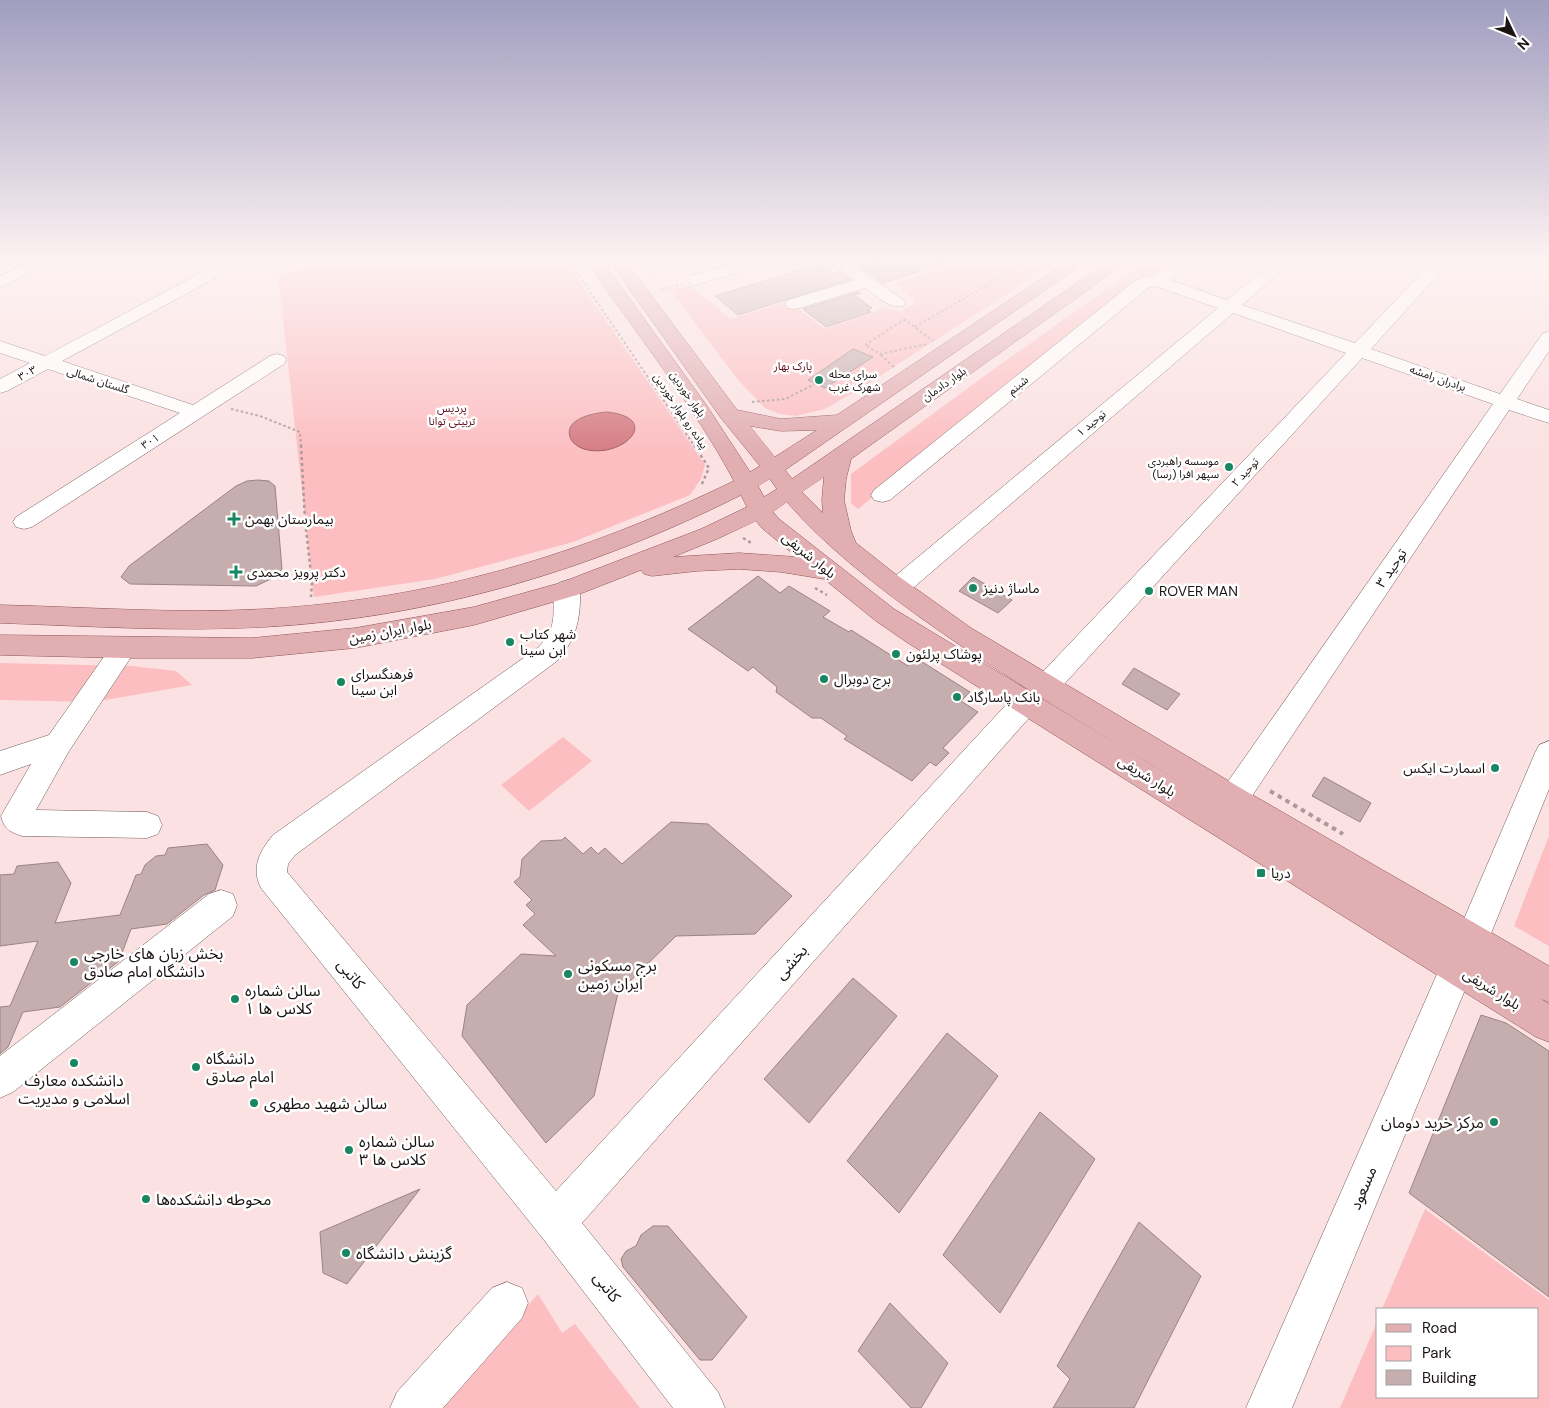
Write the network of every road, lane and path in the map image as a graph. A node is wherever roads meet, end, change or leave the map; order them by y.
1 (117, 325) edge
2 (613, 325) edge
3 (640, 325) edge
4 (663, 325) edge
5 (895, 325) edge
6 (912, 325) edge
7 (919, 325) edge
8 (985, 325) edge
9 (1029, 325) edge
10 (1092, 325) edge
11 (1209, 325) edge
12 (1285, 325) edge
13 (1382, 325) edge
14 (915, 327) junction
15 (1549, 337) edge
16 (0, 347) edge
17 (1358, 350) junction
18 (880, 354) junction
19 (276, 360) dead end
20 (46, 363) junction
21 (897, 370) dead end
22 (815, 384) dead end
23 (0, 388) edge
24 (1505, 401) junction
25 (754, 406) dead end
26 (202, 408) junction
27 (728, 414) junction
28 (1549, 417) edge
29 (845, 419) junction
30 (842, 456) junction
31 (772, 468) junction
32 (745, 484) junction
33 (789, 491) junction
34 (698, 493) dead end
35 (882, 495) dead end
36 (760, 510) junction
37 (24, 522) dead end
38 (846, 547) junction
39 (829, 572) junction
40 (611, 573) junction
41 (897, 588) junction
42 (568, 589) junction
43 (310, 613) junction
44 (0, 614) edge
45 (0, 645) edge
46 (124, 648) junction
47 (1036, 694) junction
48 (58, 743) junction
49 (1549, 752) edge
50 (0, 764) edge
51 (1233, 799) junction
52 (147, 826) dead end
53 (1369, 896) junction
54 (221, 905) dead end
55 (1465, 954) junction
56 (1549, 985) edge
57 (1549, 1024) edge
58 (0, 1079) edge
59 (555, 1222) junction
60 (507, 1303) dead end
61 (413, 1408) edge
62 (702, 1408) edge
63 (1269, 1408) edge

1 - 20 street, ۳۰۳
2 - 34 path, پیاده رو بلوار خوردین
3 - 32 main road, بلوار خوردین
4 - 27 main road, بلوار خوردین
5 - 18 path
6 - 14 path
7 - 14 path
8 - 29 main road, بلوار دادمان
9 - 30 main road, بلوار دادمان
10 - 35 street, شبنم
11 - 41 street, توحید ۱
12 - 17 street, برادران رامشه
13 - 17 street, توحید ۲
14 - 18 path
15 - 24 street, توحید ۳
16 - 20 street, گلستان شمالی
17 - 24 street, برادران رامشه
17 - 47 street, توحید ۲
18 - 21 path
19 - 26 street, ۳۰۱
20 - 23 street, ۳۰۳
20 - 26 street, گلستان شمالی
22 - 25 path
24 - 28 street, برادران رامشه
24 - 51 street, توحید ۳
26 - 37 street, ۳۰۱
26 - 43 path
27 - 29 main road
27 - 31 main road, بلوار خوردین
29 - 31 main road, بلوار دادمان
30 - 33 main road, بلوار دادمان
30 - 38 main road
31 - 32 main road, بلوار ایران زمین
31 - 33 main road, بلوار خوردین
32 - 36 main road, بلوار خوردین
32 - 43 main road, بلوار ایران زمین
33 - 36 main road, بلوار دادمان
33 - 38 main road, بلوار شریفی
36 - 39 main road, بلوار شریفی
36 - 40 main road, بلوار ایران زمین
38 - 41 main road, بلوار شریفی
39 - 40 main road
39 - 47 main road, بلوار شریفی
40 - 42 main road, بلوار ایران زمین
41 - 47 main road, بلوار شریفی
42 - 46 main road, بلوار ایران زمین
42 - 59 street, کاتبی
43 - 44 main road, بلوار ایران زمین
45 - 46 main road, بلوار ایران زمین
46 - 48 street
47 - 51 main road, بلوار شریفی
47 - 53 main road, بلوار شریفی
47 - 59 street, بخشی
48 - 50 street
48 - 52 street
49 - 55 street, مسعود
51 - 53 main road, بلوار شریفی
53 - 55 main road, بلوار شریفی
54 - 58 street
55 - 56 main road, بلوار شریفی
55 - 57 main road, بلوار شریفی
55 - 63 street, مسعود
59 - 62 street, کاتبی
60 - 61 street

